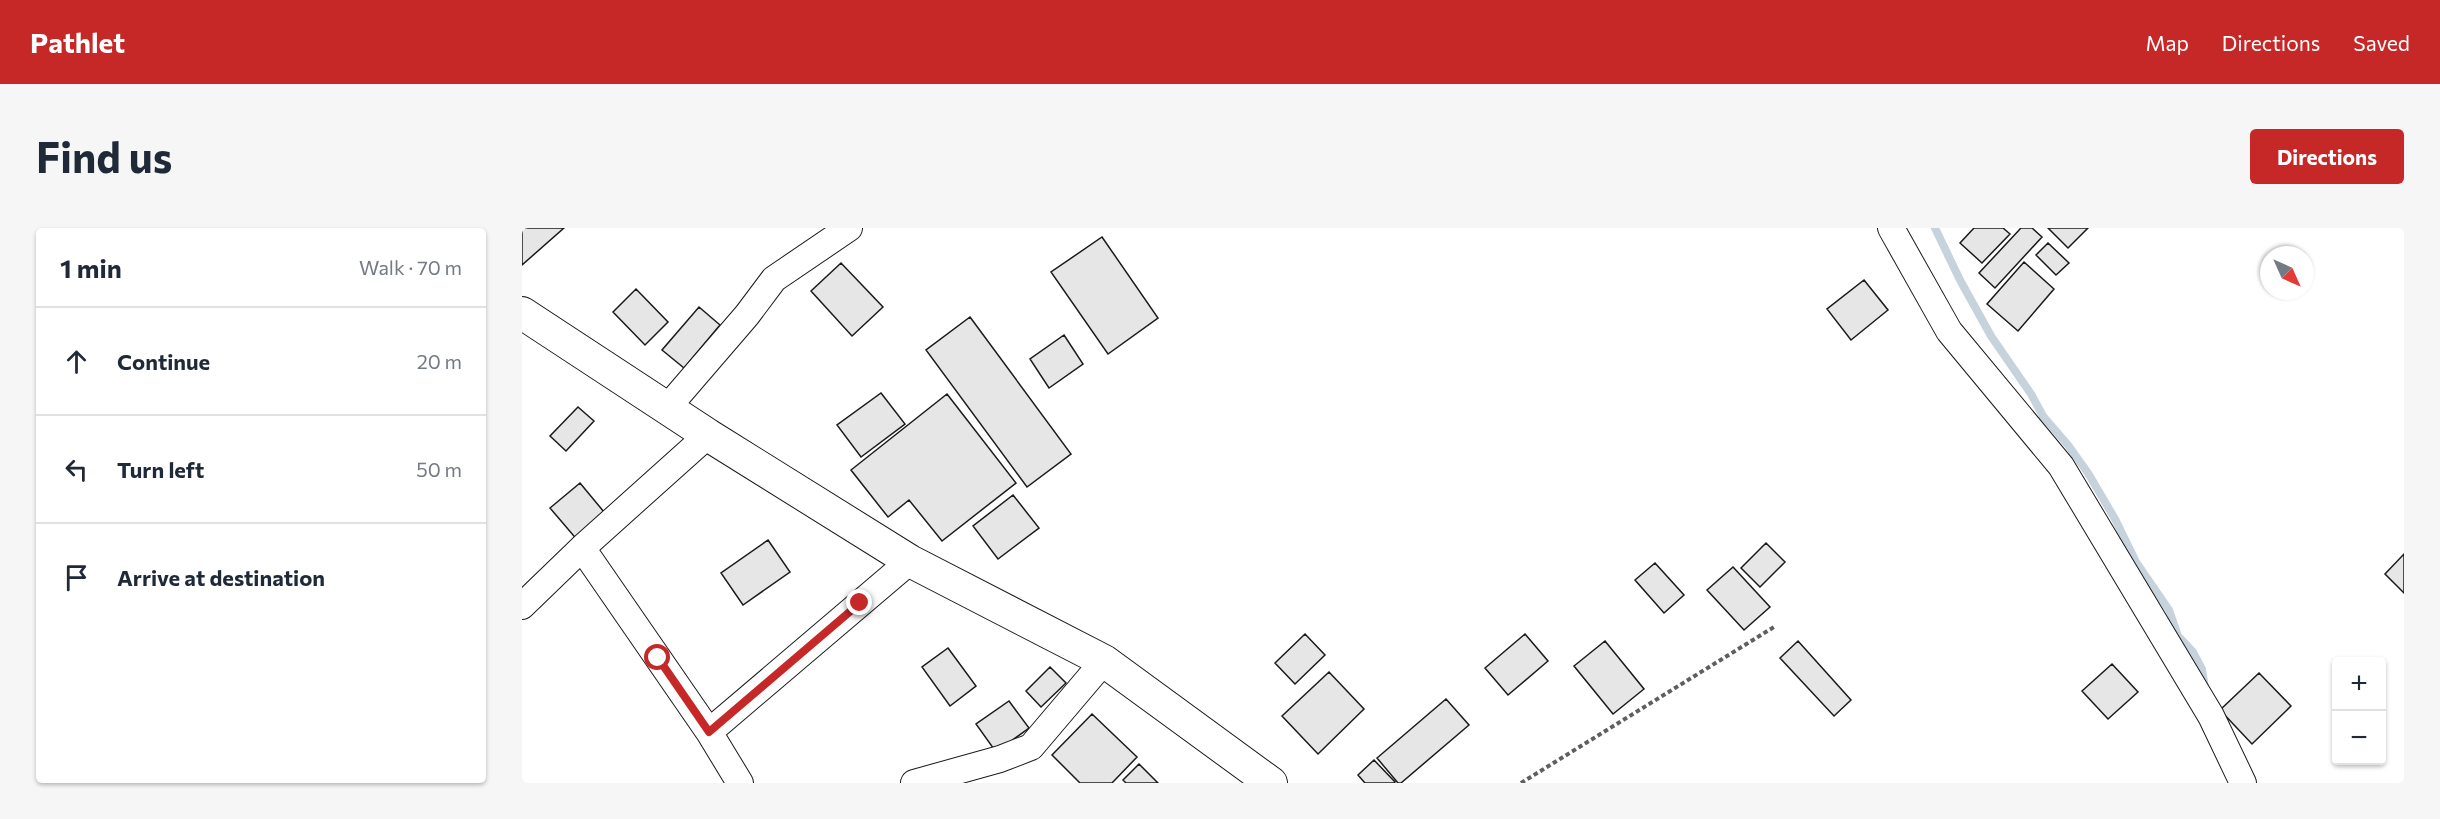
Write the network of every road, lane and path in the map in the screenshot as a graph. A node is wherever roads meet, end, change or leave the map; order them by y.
1 (849, 228) edge
2 (1892, 228) edge
3 (522, 313) edge
4 (667, 408) junction
5 (708, 435) junction
6 (582, 548) junction
7 (910, 561) junction
8 (522, 606) edge
9 (1774, 627) dead end
10 (1104, 661) junction
11 (709, 732) junction
12 (740, 783) edge
13 (914, 783) edge
14 (1271, 783) edge
15 (1521, 783) edge
16 (2243, 783) edge

1 - 4 street
2 - 16 street
3 - 4 street
4 - 5 street
5 - 6 street
5 - 7 street
6 - 8 street
6 - 11 street
7 - 10 street
7 - 11 street
9 - 15 path
10 - 13 street
10 - 14 street
11 - 12 street

